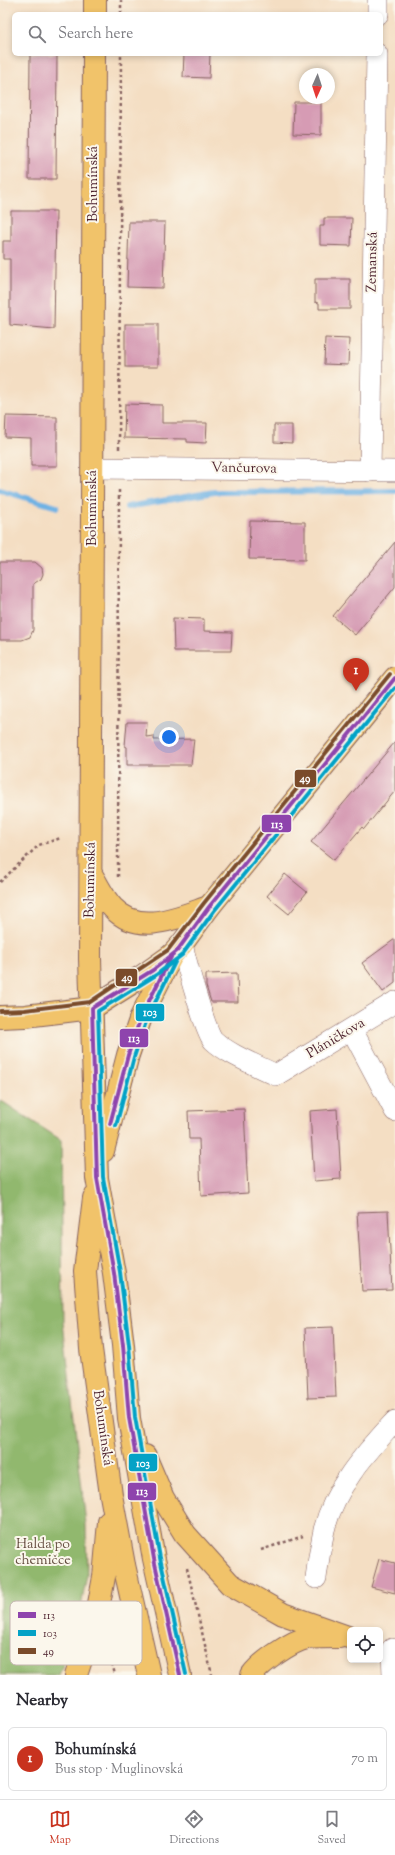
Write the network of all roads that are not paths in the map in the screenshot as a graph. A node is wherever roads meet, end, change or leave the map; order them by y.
1 (95, 0) edge
2 (378, 0) edge
3 (94, 12) edge
4 (378, 12) edge
5 (94, 56) edge
6 (377, 56) edge
7 (93, 468) junction
8 (370, 471) junction
9 (395, 471) edge
10 (395, 678) edge
11 (91, 874) junction
12 (209, 906) junction
13 (177, 950) junction
14 (395, 1002) edge
15 (92, 1008) junction
16 (0, 1017) edge
17 (352, 1030) junction
18 (395, 1111) edge
19 (97, 1178) junction
20 (129, 1418) junction
21 (395, 1421) edge
22 (111, 1495) junction
23 (316, 1578) dead end
24 (100, 1601) edge
25 (132, 1601) edge
26 (347, 1636) edge
27 (347, 1637) edge
28 (142, 1644) edge
29 (389, 1648) edge
30 (79, 1665) edge
31 (76, 1675) edge
32 (149, 1675) edge
33 (180, 1675) edge
34 (252, 1675) edge
35 (393, 1675) edge

1 - 3 main road
2 - 4 street
5 - 7 main road, Bohumínská
6 - 8 street, Zemanská
7 - 8 street, Vančurova
7 - 11 main road, Bohumínská
8 - 9 street, Vančurova
10 - 12 main road
11 - 12 main road
11 - 15 main road, Bohumínská
12 - 13 main road
13 - 15 main road
13 - 17 street, Pláničkova
13 - 19 main road
14 - 17 street, Pláničkova
15 - 16 main road
15 - 19 main road, Bohumínská
17 - 18 street
19 - 20 main road, Bohumínská
19 - 22 main road, Bohumínská
20 - 26 main road
20 - 33 main road, Bohumínská
21 - 23 street
22 - 24 main road
22 - 25 main road, Bohumínská
27 - 34 main road
28 - 32 main road, Bohumínská
29 - 35 street
30 - 31 main road

